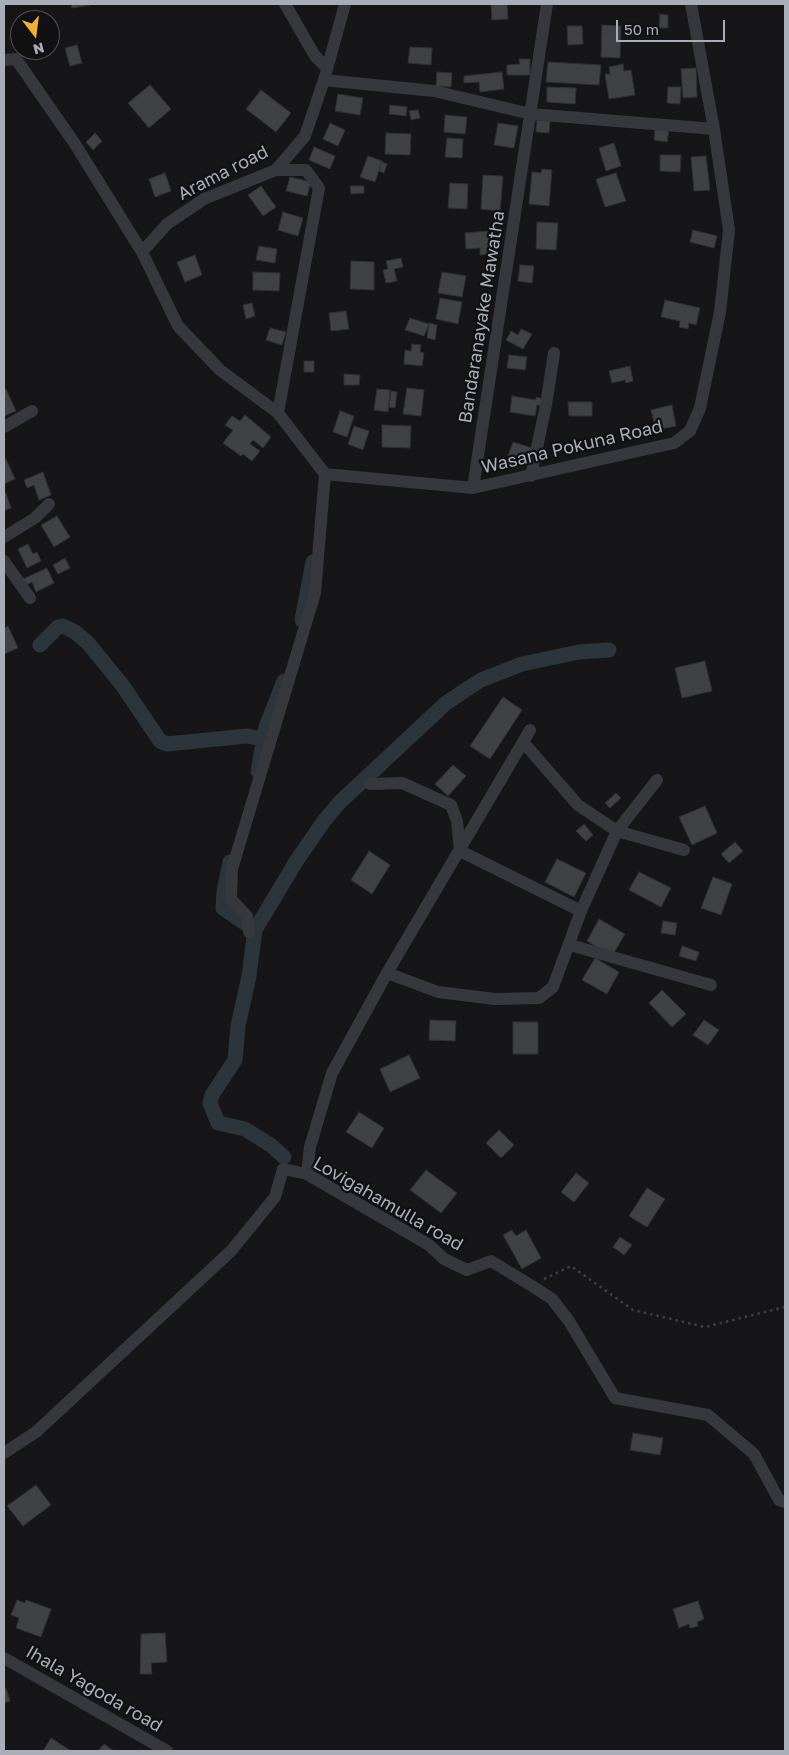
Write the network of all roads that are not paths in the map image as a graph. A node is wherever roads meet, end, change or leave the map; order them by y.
1 (286, 4) edge
2 (345, 4) edge
3 (547, 4) edge
4 (691, 4) edge
5 (4, 60) edge
6 (325, 74) junction
7 (531, 114) junction
8 (714, 129) junction
9 (276, 170) junction
10 (142, 252) junction
11 (554, 353) dead end
12 (32, 411) dead end
13 (278, 413) junction
14 (4, 427) edge
15 (325, 474) junction
16 (531, 476) junction
17 (473, 488) junction
18 (49, 504) dead end
19 (4, 537) edge
20 (4, 561) edge
21 (30, 598) dead end
22 (530, 730) dead end
23 (523, 742) junction
24 (657, 780) dead end
25 (370, 784) dead end
26 (617, 831) junction
27 (684, 850) dead end
28 (460, 852) junction
29 (581, 912) junction
30 (249, 932) dead end
31 (570, 945) junction
32 (388, 973) junction
33 (711, 985) dead end
34 (307, 1174) junction
35 (4, 1453) edge
36 (785, 1502) edge
37 (4, 1658) edge
38 (167, 1751) edge

1 - 6 street
2 - 6 street, Arama road
3 - 7 street, Bandaranayake Mawatha
4 - 8 street, Wasana Pokuna Road
5 - 10 street
6 - 7 street
6 - 9 street, Arama road
7 - 8 street
7 - 17 street, Bandaranayake Mawatha
8 - 16 street, Wasana Pokuna Road
9 - 10 street, Arama road
9 - 13 street
10 - 13 street
11 - 16 street
12 - 14 street
13 - 15 street
15 - 17 street
15 - 30 street
16 - 17 street, Wasana Pokuna Road
18 - 19 street
20 - 21 street
22 - 23 street
23 - 26 street
23 - 28 street
24 - 26 street
25 - 28 street
26 - 27 street
26 - 29 street
28 - 29 street
28 - 32 street
29 - 31 street
31 - 32 street
31 - 33 street
32 - 34 street
34 - 35 street, Lovigahamulla road
34 - 36 street, Lovigahamulla road
37 - 38 street, Ihala Yagoda road

